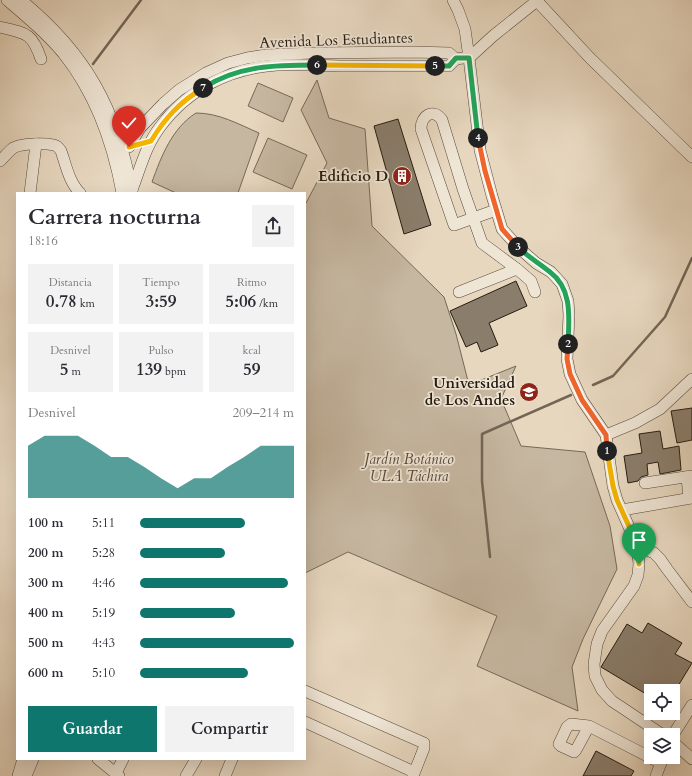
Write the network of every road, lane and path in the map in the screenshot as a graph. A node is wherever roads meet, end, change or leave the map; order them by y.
1 (7, 0) edge
2 (21, 0) edge
3 (453, 0) edge
4 (538, 1) edge
5 (0, 27) edge
6 (456, 58) junction
7 (469, 58) junction
8 (41, 59) dead end
9 (114, 123) junction
10 (140, 128) junction
11 (151, 141) junction
12 (36, 144) junction
13 (122, 150) junction
14 (692, 157) edge
15 (0, 161) edge
16 (30, 192) edge
17 (79, 192) edge
18 (128, 192) edge
19 (496, 210) junction
20 (474, 218) junction
21 (517, 270) junction
22 (459, 292) dead end
23 (535, 292) dead end
24 (692, 379) edge
25 (606, 435) junction
26 (690, 476) edge
27 (646, 483) dead end
28 (691, 498) edge
29 (622, 510) junction
30 (637, 544) junction
31 (692, 602) edge
32 (306, 691) edge
33 (692, 705) edge
34 (306, 722) edge
35 (589, 726) dead end
36 (652, 728) edge
37 (677, 728) edge
38 (680, 748) edge
39 (644, 752) edge
40 (692, 759) edge
41 (23, 760) edge
42 (33, 760) edge
43 (99, 760) edge
44 (122, 760) edge
45 (195, 760) edge
46 (232, 760) edge
47 (660, 764) edge
48 (413, 774) edge
49 (117, 775) edge
50 (18, 776) edge
51 (26, 776) edge
52 (186, 776) edge
53 (225, 776) edge
54 (656, 776) edge

1 - 13 street
2 - 9 street
3 - 7 street
4 - 7 street
4 - 14 street
5 - 8 street
6 - 7 street, Avenida Los Estudiantes
6 - 10 street, Avenida Los Estudiantes
6 - 11 street, Avenida Los Estudiantes
7 - 19 street
9 - 10 street
9 - 13 street
10 - 13 street, Avenida Los Estudiantes
11 - 13 street
11 - 18 street, Avenida Los Estudiantes
12 - 15 street
12 - 16 street
12 - 17 street
13 - 18 street
19 - 20 street
19 - 25 street
20 - 20 street
20 - 21 street
21 - 22 street
21 - 23 street
24 - 25 street
25 - 29 street
26 - 27 street
26 - 28 street
28 - 29 street
29 - 30 street
30 - 31 street
30 - 36 street
32 - 48 street
33 - 37 street
34 - 48 street
35 - 39 street
38 - 40 street
41 - 50 street
42 - 51 street
43 - 49 street
44 - 49 street
45 - 52 street
46 - 53 street
47 - 54 street

